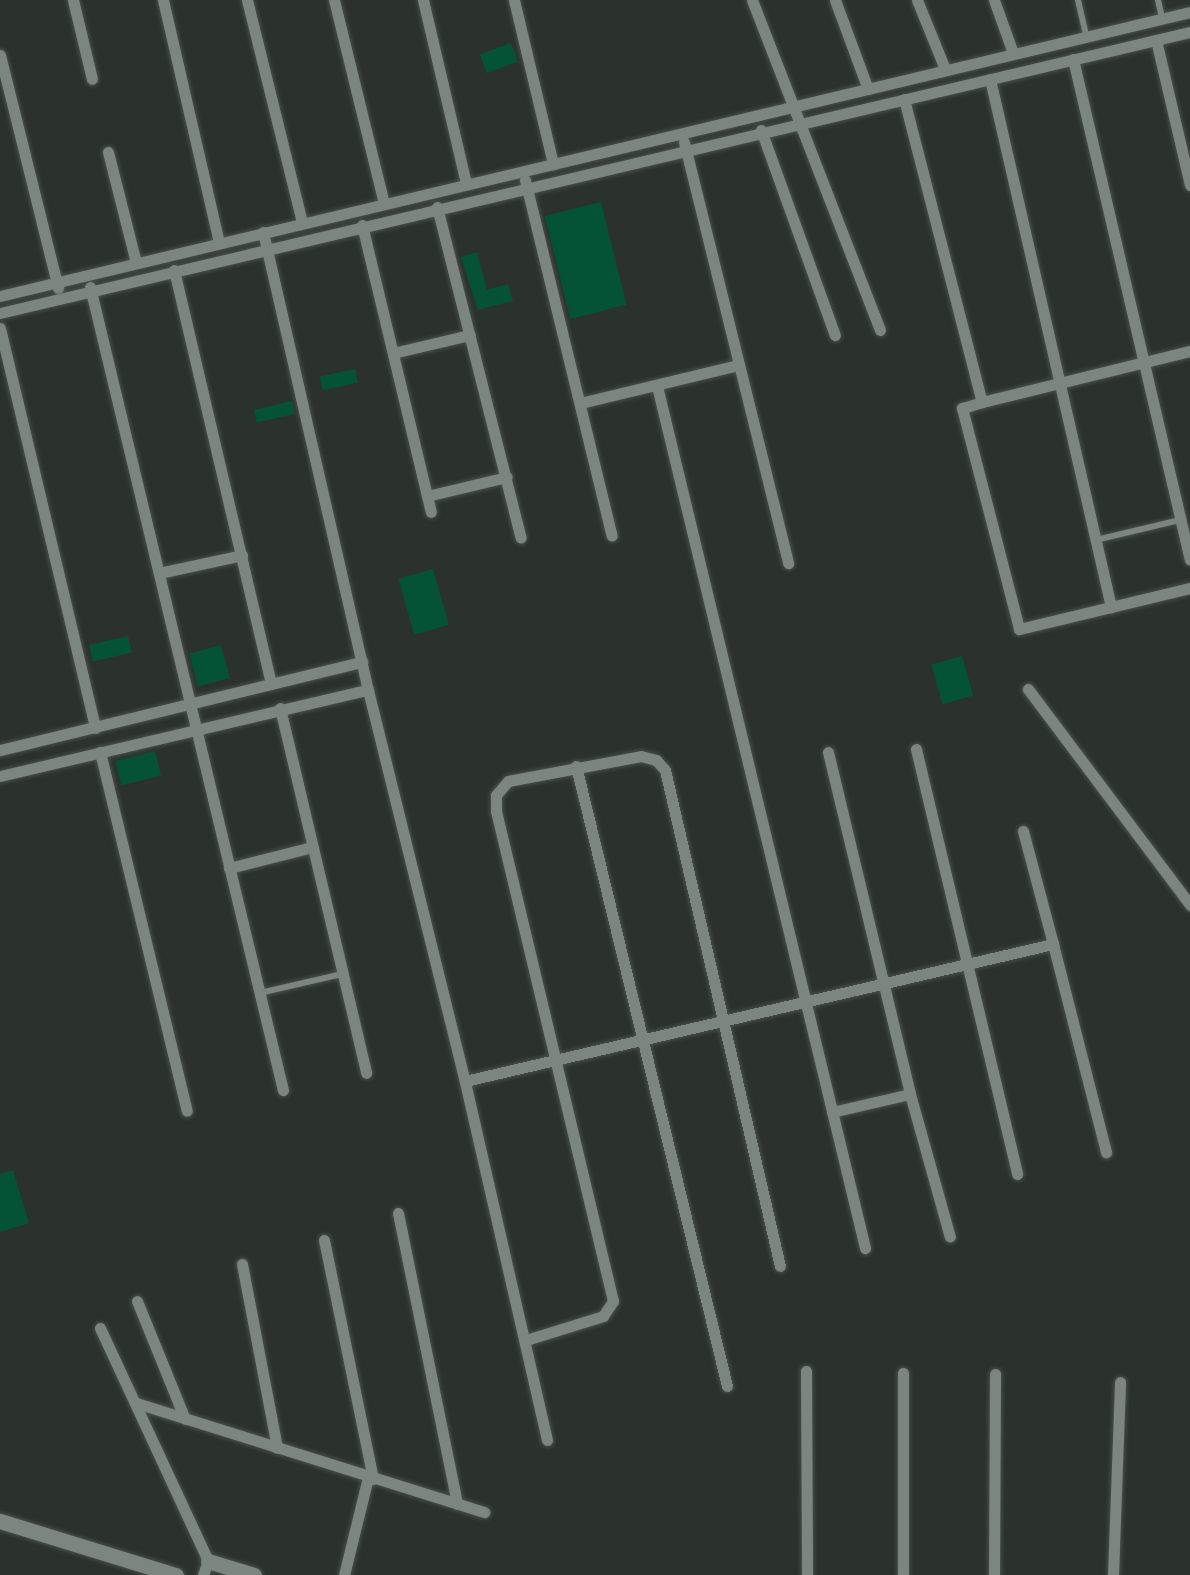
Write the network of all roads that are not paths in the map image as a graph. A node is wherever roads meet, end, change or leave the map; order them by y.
1 (72, 0) edge
2 (164, 0) edge
3 (247, 0) edge
4 (334, 0) edge
5 (423, 0) edge
6 (514, 0) edge
7 (752, 0) edge
8 (835, 0) edge
9 (917, 0) edge
10 (994, 0) edge
11 (1078, 0) edge
12 (1158, 0) edge
13 (1190, 12) edge
14 (1162, 18) junction
15 (1190, 32) edge
16 (1086, 36) junction
17 (1156, 40) junction
18 (0, 54) edge
19 (1013, 54) junction
20 (1074, 59) junction
21 (945, 69) junction
22 (92, 79) dead end
23 (990, 79) junction
24 (868, 90) junction
25 (904, 99) junction
26 (794, 108) junction
27 (757, 116) junction
28 (800, 123) junction
29 (682, 133) junction
30 (762, 133) junction
31 (686, 149) junction
32 (108, 152) dead end
33 (553, 164) junction
34 (523, 170) junction
35 (466, 184) junction
36 (1190, 185) edge
37 (527, 186) junction
38 (384, 202) junction
39 (436, 207) junction
40 (302, 222) junction
41 (362, 224) junction
42 (263, 232) junction
43 (218, 243) junction
44 (266, 248) junction
45 (136, 263) junction
46 (174, 270) junction
47 (87, 275) junction
48 (56, 282) junction
49 (90, 290) junction
50 (0, 296) edge
51 (60, 298) junction
52 (0, 312) edge
53 (0, 328) edge
54 (880, 330) dead end
55 (470, 335) junction
56 (835, 335) dead end
57 (1190, 351) edge
58 (393, 353) junction
59 (1142, 362) junction
60 (738, 365) junction
61 (1058, 383) junction
62 (657, 386) junction
63 (982, 402) junction
64 (580, 404) junction
65 (507, 477) junction
66 (427, 496) junction
67 (431, 512) dead end
68 (1180, 520) junction
69 (612, 536) dead end
70 (521, 538) dead end
71 (1095, 540) junction
72 (242, 555) junction
73 (1190, 560) edge
74 (788, 562) dead end
75 (159, 574) junction
76 (1190, 588) edge
77 (1111, 607) junction
78 (362, 662) junction
79 (270, 684) junction
80 (1028, 689) dead end
81 (368, 690) junction
82 (190, 706) junction
83 (280, 708) junction
84 (95, 728) junction
85 (195, 730) junction
86 (916, 748) dead end
87 (0, 751) edge
88 (100, 752) junction
89 (828, 752) dead end
90 (576, 766) junction
91 (1, 776) edge
92 (1022, 831) dead end
93 (312, 847) junction
94 (229, 868) junction
95 (1190, 905) edge
96 (1052, 944) junction
97 (970, 963) junction
98 (342, 974) junction
99 (885, 982) junction
100 (259, 994) junction
101 (806, 1000) junction
102 (722, 1020) junction
103 (642, 1038) junction
104 (554, 1058) junction
105 (366, 1073) dead end
106 (465, 1081) junction
107 (282, 1090) dead end
108 (910, 1094) junction
109 (187, 1111) dead end
110 (832, 1112) junction
111 (1106, 1152) dead end
112 (1017, 1174) dead end
113 (398, 1213) dead end
114 (950, 1236) dead end
115 (324, 1240) dead end
116 (865, 1248) dead end
117 (242, 1264) dead end
118 (780, 1266) dead end
119 (137, 1302) dead end
120 (100, 1328) dead end
121 (526, 1340) junction
122 (806, 1371) dead end
123 (903, 1373) dead end
124 (995, 1374) dead end
125 (1120, 1382) dead end
126 (727, 1386) dead end
127 (136, 1403) junction
128 (185, 1419) junction
129 (547, 1440) dead end
130 (278, 1448) junction
131 (370, 1478) junction
132 (456, 1504) junction
133 (484, 1512) dead end
134 (0, 1520) edge
135 (205, 1568) edge
136 (136, 1569) edge
137 (176, 1575) edge
138 (254, 1575) edge
139 (344, 1575) edge
140 (808, 1575) edge
141 (904, 1575) edge
142 (994, 1575) edge
143 (1113, 1575) edge

1 - 22 street
2 - 43 street
3 - 40 street
4 - 38 street
5 - 35 street
6 - 33 street
7 - 26 street
8 - 24 street
9 - 21 street
10 - 19 street
11 - 16 lane
12 - 14 lane
13 - 14 street
14 - 16 street
15 - 17 street
16 - 19 street
17 - 20 street
17 - 36 street
18 - 48 street
19 - 21 street
20 - 23 street
20 - 59 street
21 - 24 street
23 - 25 street
23 - 61 street
24 - 26 street
25 - 28 street
25 - 63 street
26 - 27 street
26 - 28 street
27 - 29 street
27 - 30 street
28 - 30 street
28 - 54 street
29 - 31 street
29 - 33 street
30 - 31 street
30 - 56 street
31 - 37 street
31 - 60 street
32 - 45 street
33 - 34 street
34 - 35 street
34 - 37 street
35 - 38 street
37 - 39 street
37 - 64 street
38 - 40 street
39 - 41 street
39 - 55 street
40 - 42 street
41 - 44 street
41 - 58 street
42 - 43 street
42 - 44 street
43 - 45 street
44 - 46 street
44 - 78 street
45 - 47 street
46 - 49 street
46 - 72 street
47 - 48 street
47 - 49 street
48 - 50 street
48 - 51 street
49 - 51 street
49 - 75 street
51 - 52 street
53 - 84 street
55 - 58 street
55 - 65 street
57 - 59 street
58 - 66 street
59 - 61 street
59 - 68 street
60 - 62 street
60 - 74 street
61 - 63 street
61 - 71 street
62 - 64 street
62 - 101 street
63 - 77 street
64 - 69 street
65 - 66 street
65 - 70 street
66 - 67 street
68 - 71 lane
68 - 73 street
71 - 77 street
72 - 75 street
72 - 79 street
75 - 82 street
76 - 77 street
78 - 79 street
78 - 81 street
79 - 82 street
80 - 95 street
81 - 83 street
81 - 106 street
82 - 84 street
82 - 85 street
83 - 85 street
83 - 93 street
84 - 87 street
85 - 88 street
85 - 94 street
86 - 97 street
87 - 91 street
88 - 91 street
88 - 109 street
89 - 99 street
90 - 102 street
90 - 103 street
90 - 104 street
92 - 96 street
93 - 94 street
93 - 98 street
94 - 100 street
96 - 97 street
96 - 111 street
97 - 99 street
97 - 112 street
98 - 100 lane
98 - 105 street
99 - 101 street
99 - 108 street
100 - 107 street
101 - 102 street
101 - 110 street
102 - 103 street
102 - 118 street
103 - 104 street
103 - 126 street
104 - 106 street
104 - 121 street
106 - 121 street
108 - 110 street
108 - 114 street
110 - 116 street
113 - 132 street
115 - 131 street
117 - 130 street
119 - 128 street
120 - 127 street
121 - 129 street
122 - 140 street
123 - 141 street
124 - 142 street
125 - 143 street
127 - 128 street
127 - 135 street
128 - 130 street
130 - 131 street
131 - 132 street
131 - 139 street
132 - 133 street
134 - 136 street
135 - 138 street
136 - 137 street

